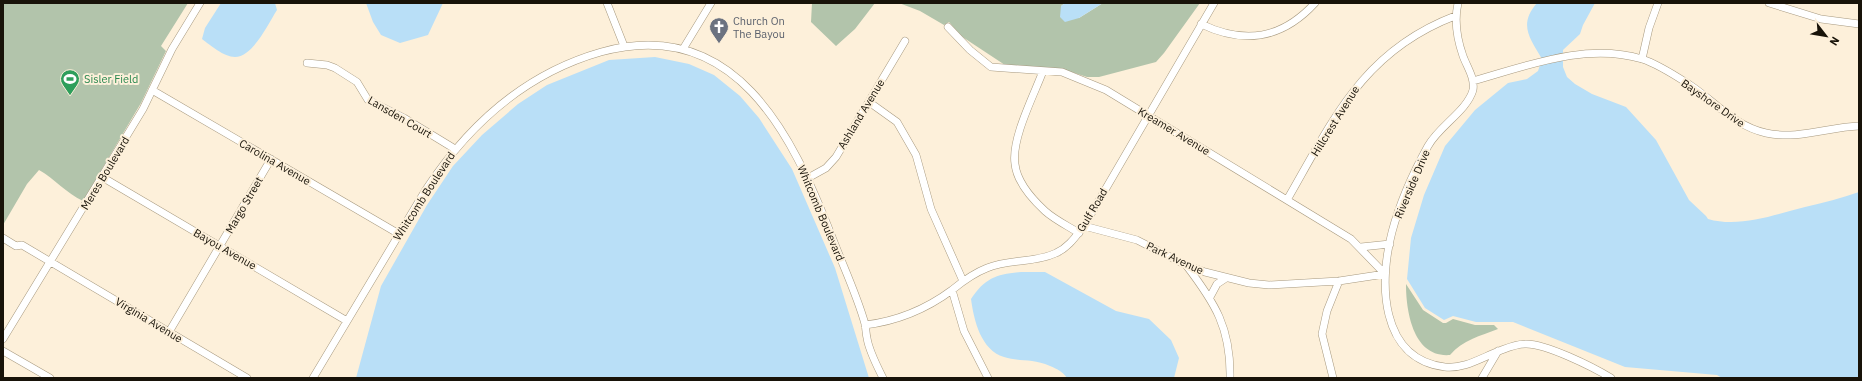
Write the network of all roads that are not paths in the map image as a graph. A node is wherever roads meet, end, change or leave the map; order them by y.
1 (200, 3) edge
2 (607, 3) edge
3 (711, 3) edge
4 (1214, 3) edge
5 (1315, 3) edge
6 (1458, 3) edge
7 (1658, 3) edge
8 (1769, 3) edge
9 (1455, 16) junction
10 (1201, 24) junction
11 (1859, 24) edge
12 (948, 27) dead end
13 (904, 41) dead end
14 (624, 46) junction
15 (683, 49) junction
16 (1642, 60) junction
17 (307, 63) dead end
18 (1043, 71) junction
19 (1473, 81) junction
20 (152, 90) junction
21 (869, 102) junction
22 (1147, 115) junction
23 (1859, 126) edge
24 (455, 149) junction
25 (271, 160) junction
26 (102, 177) junction
27 (808, 178) junction
28 (1287, 200) junction
29 (1084, 226) junction
30 (1079, 233) junction
31 (399, 234) junction
32 (3, 238) edge
33 (1390, 244) junction
34 (220, 246) junction
35 (1361, 247) junction
36 (50, 262) junction
37 (1186, 265) junction
38 (1385, 274) junction
39 (1226, 278) junction
40 (963, 280) junction
41 (1339, 281) junction
42 (952, 290) junction
43 (1210, 297) junction
44 (347, 320) junction
45 (865, 325) junction
46 (169, 332) junction
47 (3, 339) edge
48 (3, 351) edge
49 (1498, 351) junction
50 (50, 378) edge
51 (247, 378) edge
52 (313, 378) edge
53 (883, 378) edge
54 (988, 378) edge
55 (1230, 378) edge
56 (1333, 378) edge
57 (1482, 378) edge
58 (1611, 378) edge

1 - 20 street, Meres Boulevard
2 - 14 street
3 - 15 street
4 - 10 street, Gulf Road
5 - 10 street
6 - 9 street
7 - 16 street
8 - 11 street
9 - 19 street
9 - 28 street, Hillcrest Avenue
10 - 22 street, Gulf Road
12 - 18 street, Kreamer Avenue
13 - 21 street, Ashland Avenue
14 - 15 street, Whitcomb Boulevard
14 - 24 street, Whitcomb Boulevard
15 - 27 street, Whitcomb Boulevard
16 - 19 street, Bayshore Drive
16 - 23 street, Bayshore Drive
17 - 24 street, Lansden Court
18 - 22 street, Kreamer Avenue
18 - 30 street
19 - 33 street, Riverside Drive
20 - 25 street, Carolina Avenue
20 - 26 street, Meres Boulevard
21 - 27 street, Ashland Avenue
21 - 40 street
22 - 28 street, Kreamer Avenue
22 - 29 street, Gulf Road
24 - 31 street, Whitcomb Boulevard
25 - 31 street, Carolina Avenue
25 - 34 street, Margo Street
26 - 34 street, Bayou Avenue
26 - 36 street, Meres Boulevard
27 - 45 street, Whitcomb Boulevard
28 - 35 street, Kreamer Avenue
29 - 30 street, Gulf Road
29 - 37 street, Park Avenue
30 - 40 street, Gulf Road
31 - 44 street, Whitcomb Boulevard
32 - 36 street, Virginia Avenue
33 - 35 street
33 - 38 street, Riverside Drive
34 - 44 street, Bayou Avenue
34 - 46 street, Margo Street
35 - 38 street, Kreamer Avenue
36 - 46 street, Virginia Avenue
36 - 47 street, Meres Boulevard
37 - 39 street, Park Avenue
37 - 43 street
38 - 41 street, Park Avenue
38 - 49 street, Riverside Drive
39 - 41 street, Park Avenue
39 - 43 street
40 - 42 street, Gulf Road
41 - 56 street
42 - 45 street, Gulf Road
42 - 54 street
43 - 55 street
44 - 52 street, Whitcomb Boulevard
45 - 53 street, Whitcomb Boulevard
46 - 51 street, Virginia Avenue
48 - 50 street
49 - 57 street
49 - 58 street, Riverside Drive

